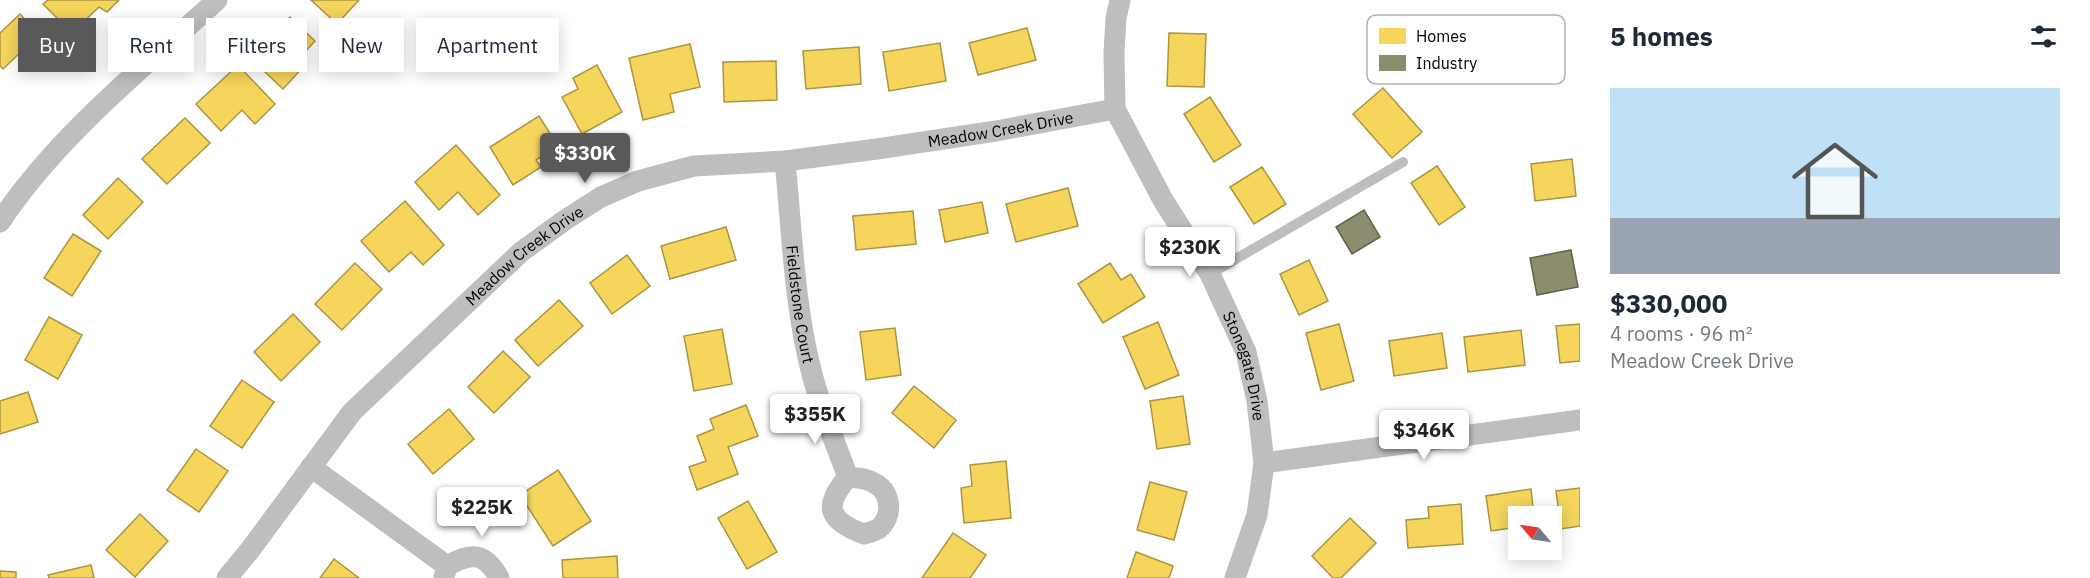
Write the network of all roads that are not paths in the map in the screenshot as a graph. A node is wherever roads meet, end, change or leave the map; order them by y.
1 (217, 0) edge
2 (1120, 0) edge
3 (1114, 109) junction
4 (785, 161) junction
5 (1403, 162) dead end
6 (3, 210) edge
7 (1210, 274) junction
8 (1580, 420) edge
9 (1263, 464) junction
10 (311, 467) junction
11 (848, 477) dead end
12 (446, 572) edge
13 (226, 578) edge
14 (499, 578) edge
15 (1234, 578) edge

1 - 6 street
2 - 3 street, Stonegate Drive
3 - 4 street, Meadow Creek Drive
3 - 7 street, Stonegate Drive
4 - 10 street, Meadow Creek Drive
4 - 11 street, Fieldstone Court
5 - 7 lane
7 - 9 street, Stonegate Drive
8 - 9 street
9 - 15 street, Stonegate Drive
10 - 12 street
10 - 13 street, Meadow Creek Drive
12 - 14 street

